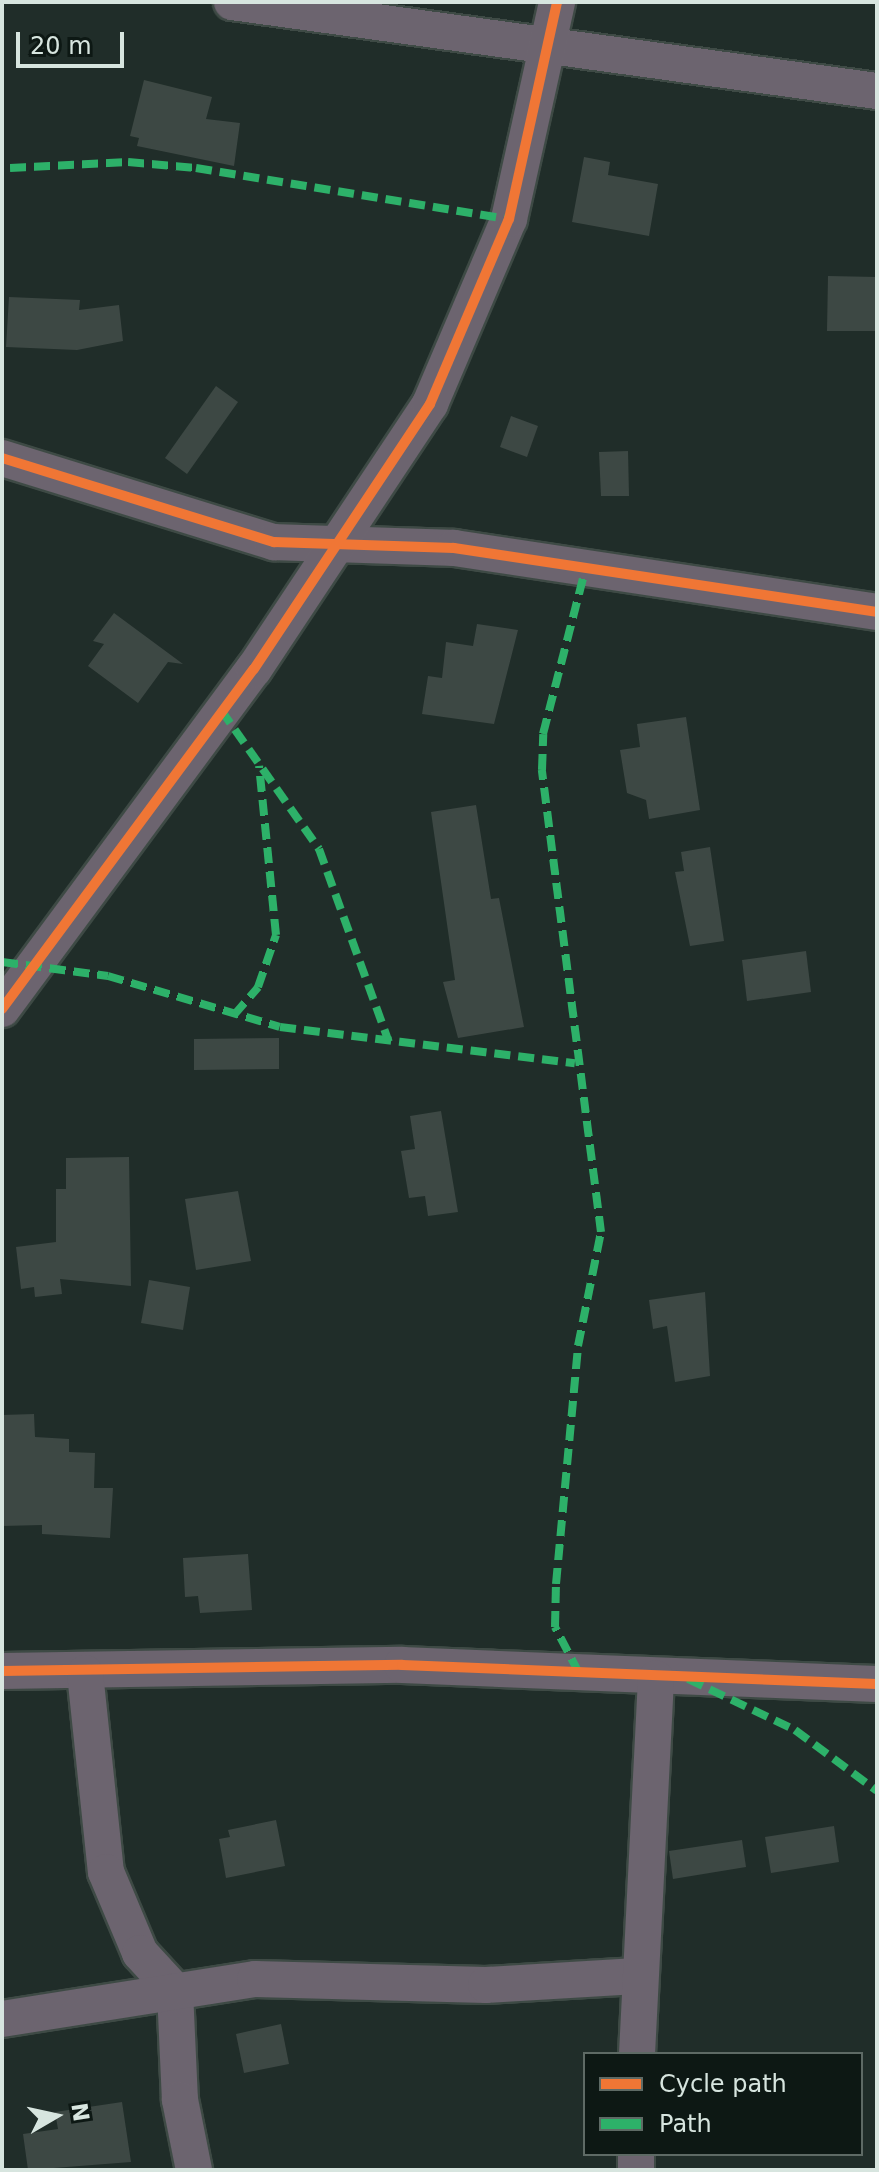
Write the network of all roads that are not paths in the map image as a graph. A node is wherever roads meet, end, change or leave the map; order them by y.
1 (232, 2) edge
2 (557, 2) edge
3 (549, 50) junction
4 (877, 91) edge
5 (2, 458) edge
6 (339, 548) junction
7 (877, 612) edge
8 (2, 1009) edge
9 (2, 1671) edge
10 (85, 1673) junction
11 (656, 1678) junction
12 (877, 1684) edge
13 (637, 1976) junction
14 (175, 1991) junction
15 (2, 2019) edge
16 (637, 2052) edge
17 (194, 2170) edge

1 - 3 street
2 - 3 street
3 - 4 street
3 - 6 street
5 - 6 street
6 - 7 street
6 - 8 street
9 - 10 street
10 - 11 street
10 - 14 street
11 - 12 street
11 - 13 street
13 - 14 street
13 - 16 street
14 - 15 street
14 - 17 street

